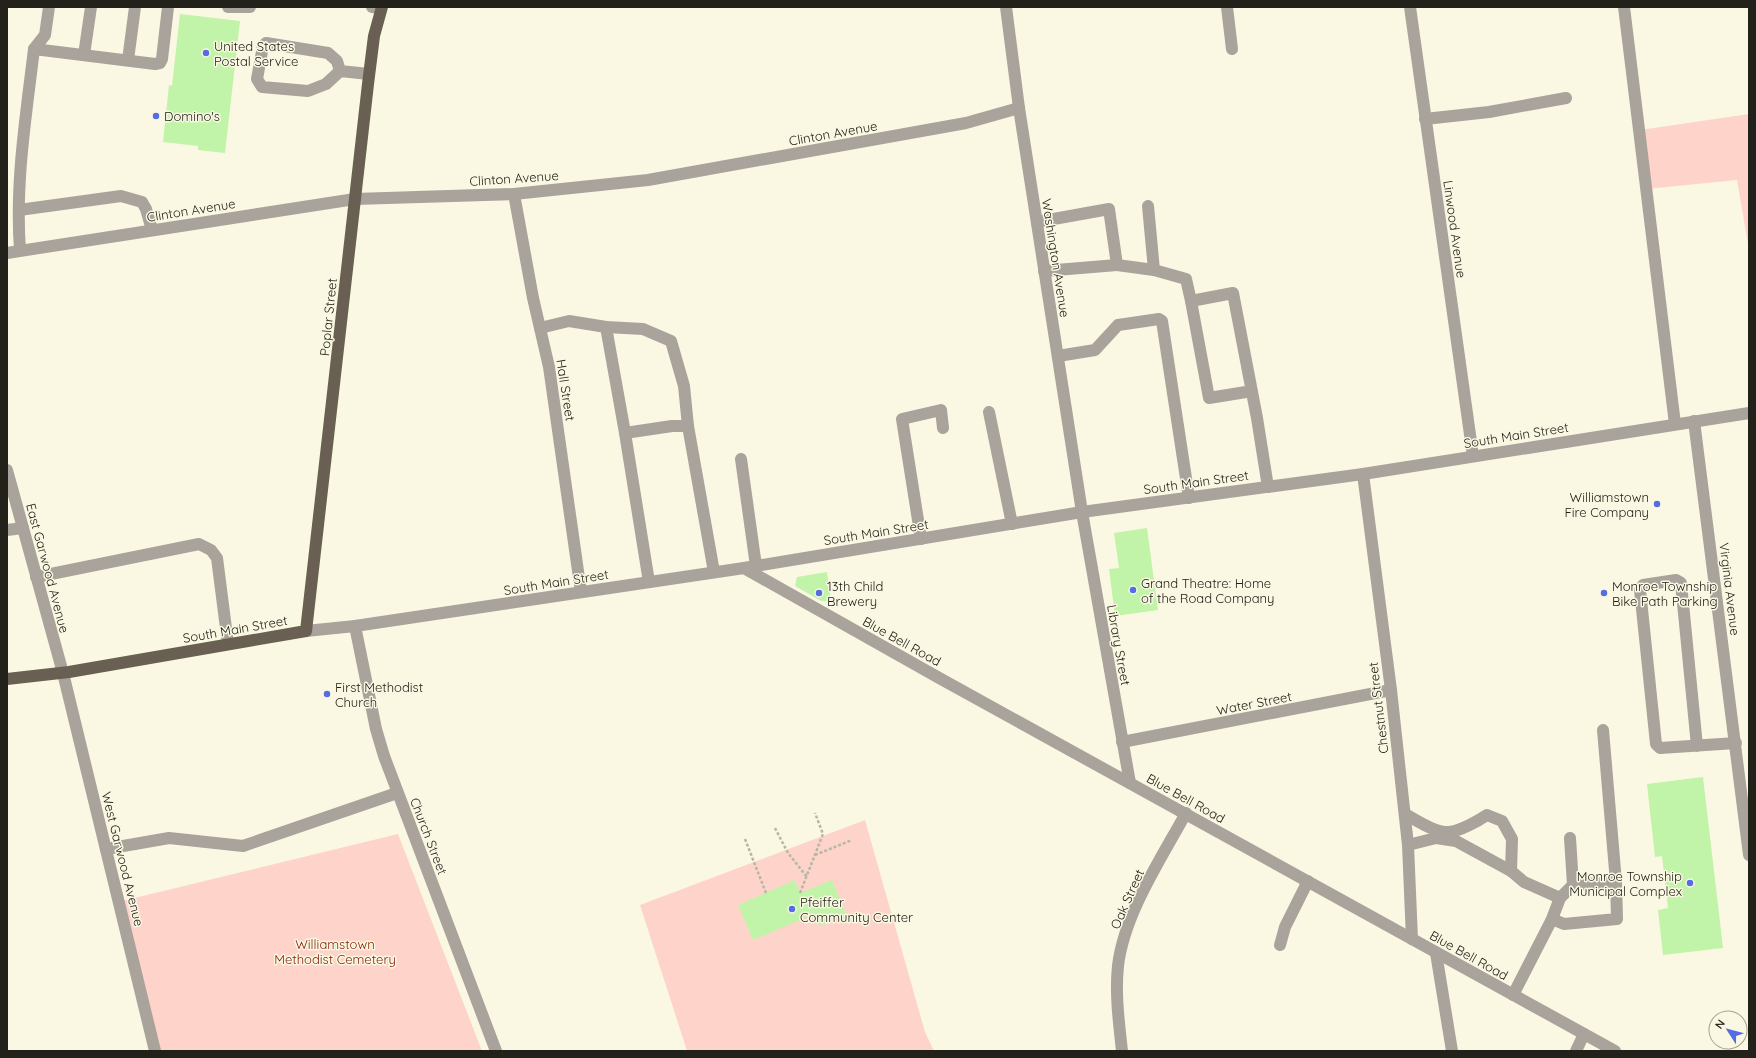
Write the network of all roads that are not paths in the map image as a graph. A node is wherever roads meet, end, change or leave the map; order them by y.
1 (49, 7) edge
2 (91, 7) edge
3 (135, 7) edge
4 (168, 7) edge
5 (228, 7) edge
6 (250, 7) edge
7 (1006, 7) edge
8 (1226, 7) edge
9 (1410, 7) edge
10 (1624, 7) edge
11 (378, 8) edge
12 (34, 49) junction
13 (1232, 49) dead end
14 (84, 55) junction
15 (128, 60) junction
16 (340, 71) junction
17 (369, 74) junction
18 (1566, 98) dead end
19 (1019, 108) junction
20 (1425, 119) junction
21 (514, 194) junction
22 (355, 200) junction
23 (1148, 206) dead end
24 (19, 210) junction
25 (1037, 222) junction
26 (152, 230) junction
27 (20, 250) junction
28 (7, 253) edge
29 (1117, 265) junction
30 (1044, 270) junction
31 (1154, 270) junction
32 (1191, 301) junction
33 (606, 327) junction
34 (540, 328) junction
35 (1058, 356) junction
36 (1252, 391) junction
37 (989, 412) dead end
38 (1749, 413) edge
39 (1694, 422) junction
40 (1675, 424) junction
41 (688, 426) junction
42 (943, 428) dead end
43 (625, 433) junction
44 (1473, 456) junction
45 (741, 460) dead end
46 (7, 472) edge
47 (1363, 474) junction
48 (1268, 487) junction
49 (1189, 498) junction
50 (1082, 512) junction
51 (1012, 524) junction
52 (23, 528) junction
53 (7, 530) edge
54 (921, 539) junction
55 (750, 567) junction
56 (714, 572) junction
57 (36, 577) junction
58 (649, 582) junction
59 (581, 592) junction
60 (355, 626) junction
61 (306, 631) junction
62 (228, 644) junction
63 (63, 673) junction
64 (7, 680) edge
65 (1391, 690) junction
66 (1603, 730) dead end
67 (1122, 742) junction
68 (1736, 743) junction
69 (1697, 746) junction
70 (1130, 783) junction
71 (397, 793) junction
72 (1746, 800) edge
73 (1186, 813) junction
74 (1405, 814) junction
75 (1570, 838) dead end
76 (1408, 845) junction
77 (106, 849) junction
78 (1749, 855) edge
79 (1511, 871) junction
80 (1308, 881) junction
81 (1616, 882) junction
82 (1573, 885) junction
83 (1560, 898) junction
84 (1552, 919) junction
85 (1412, 939) junction
86 (1280, 945) dead end
87 (1436, 953) junction
88 (1513, 995) junction
89 (1584, 1034) junction
90 (155, 1051) edge
91 (496, 1051) edge
92 (1122, 1051) edge
93 (1452, 1051) edge
94 (1576, 1051) edge
95 (1615, 1051) edge

1 - 12 street
2 - 14 street
3 - 15 street
4 - 15 street
5 - 6 street
7 - 19 street, Washington Avenue
8 - 13 street
9 - 20 street, Linwood Avenue
10 - 40 street
11 - 17 main road, Poplar Street
12 - 14 street
12 - 24 street
14 - 15 street
16 - 16 street
16 - 17 street
17 - 22 main road, Poplar Street
18 - 20 street
19 - 21 street, Clinton Avenue
19 - 25 street, Washington Avenue
20 - 44 street, Linwood Avenue
21 - 22 street, Clinton Avenue
21 - 34 street, Hall Street
22 - 26 street, Clinton Avenue
22 - 61 main road, Poplar Street
23 - 31 street
24 - 26 street
24 - 27 street
25 - 29 street
25 - 30 street, Washington Avenue
26 - 27 street, Clinton Avenue
27 - 28 street, Clinton Avenue
29 - 30 street
29 - 31 street
30 - 35 street, Washington Avenue
31 - 32 street
32 - 36 street
32 - 36 street
33 - 34 street
33 - 41 street
33 - 43 street
34 - 59 street, Hall Street
35 - 49 street
35 - 50 street, Washington Avenue
36 - 48 street
37 - 51 street
38 - 39 street, South Main Street
39 - 40 street, South Main Street
39 - 68 street, Virginia Avenue
40 - 44 street, South Main Street
41 - 43 street
41 - 56 street
42 - 54 street
43 - 58 street
44 - 47 street, South Main Street
45 - 55 street
46 - 52 street, East Garwood Avenue
47 - 48 street, South Main Street
47 - 65 street, Chestnut Street
48 - 49 street, South Main Street
49 - 50 street, South Main Street
50 - 51 street, South Main Street
50 - 67 street, Library Street
51 - 54 street, South Main Street
52 - 53 street
52 - 57 street, East Garwood Avenue
54 - 55 street, South Main Street
55 - 56 street, South Main Street
55 - 70 street, Blue Bell Road
56 - 58 street, South Main Street
57 - 62 street
57 - 63 street, East Garwood Avenue
58 - 59 street, South Main Street
59 - 60 street, South Main Street
60 - 61 street, South Main Street
60 - 71 street, Church Street
61 - 62 main road, South Main Street
62 - 63 main road, South Main Street
63 - 64 main road, South Main Street
63 - 77 street, West Garwood Avenue
65 - 67 street, Water Street
65 - 74 street, Chestnut Street
66 - 81 street
67 - 70 street, Library Street
68 - 69 street
68 - 72 street, Virginia Avenue
69 - 69 street
70 - 73 street, Blue Bell Road
71 - 77 street
71 - 91 street, Church Street
72 - 78 street, Virginia Avenue
73 - 80 street, Blue Bell Road
73 - 92 street, Oak Street
74 - 76 street, Chestnut Street
74 - 79 street
75 - 82 street
76 - 79 street
76 - 85 street, Chestnut Street
77 - 90 street, West Garwood Avenue
79 - 83 street
80 - 85 street, Blue Bell Road
80 - 86 street
81 - 82 street
81 - 84 street
82 - 83 street
83 - 84 street
84 - 88 street
85 - 87 street, Blue Bell Road
87 - 88 street, Blue Bell Road
87 - 93 street
88 - 89 street, Blue Bell Road
89 - 94 street
89 - 95 street, Blue Bell Road

